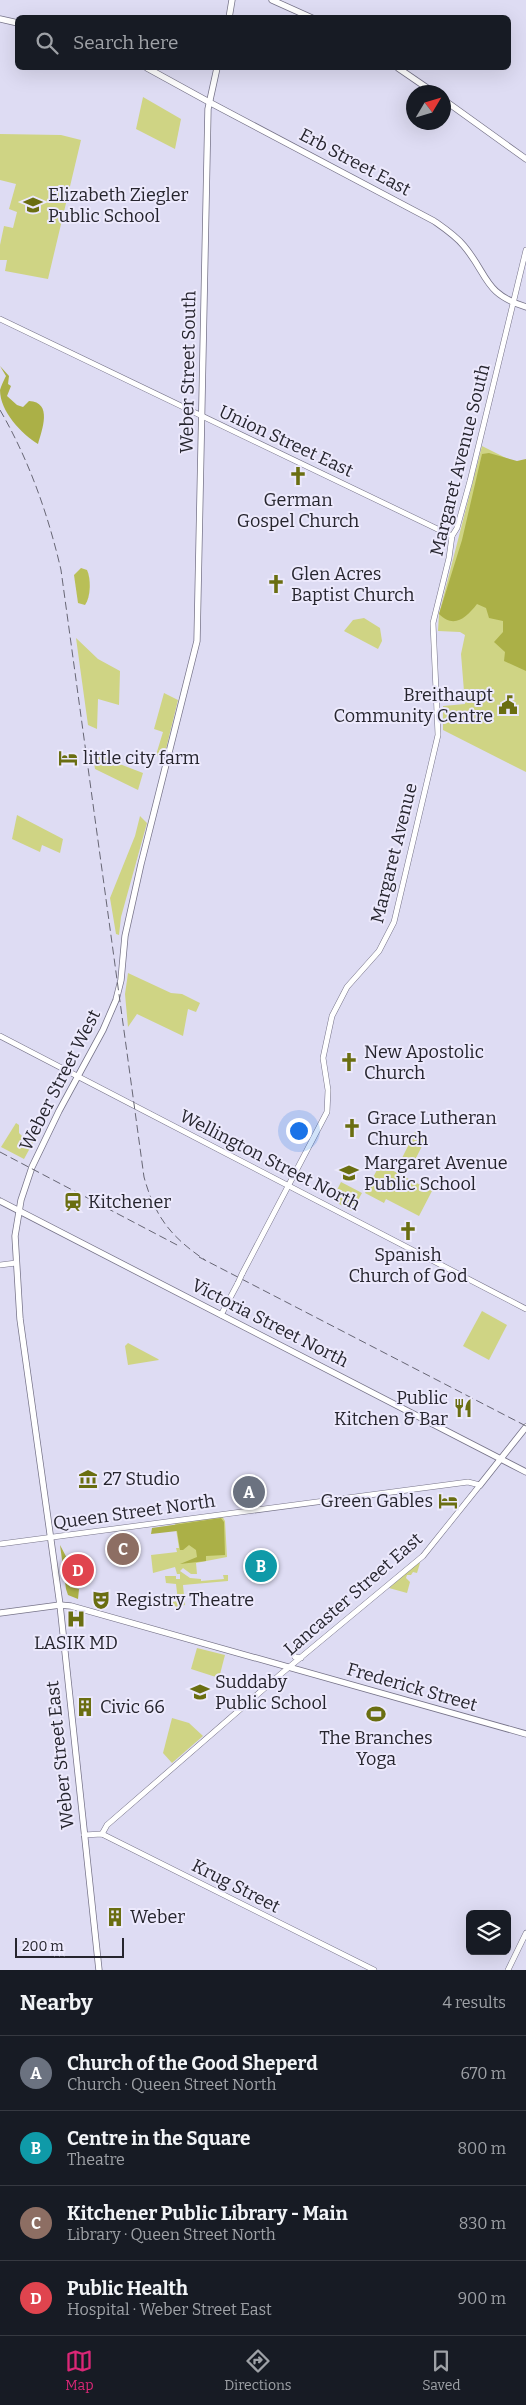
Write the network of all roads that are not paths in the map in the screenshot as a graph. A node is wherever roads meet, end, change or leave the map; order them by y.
1 (232, 0) edge
2 (272, 0) edge
3 (229, 15) edge
4 (305, 15) edge
5 (0, 19) edge
6 (15, 23) edge
7 (151, 70) edge
8 (217, 70) edge
9 (401, 70) edge
10 (423, 85) edge
11 (209, 102) junction
12 (451, 105) edge
13 (526, 159) edge
14 (526, 250) edge
15 (513, 303) junction
16 (526, 307) edge
17 (0, 319) edge
18 (203, 417) junction
19 (452, 536) junction
20 (433, 623) joint
21 (197, 641) joint
22 (0, 1036) edge
23 (79, 1077) junction
24 (288, 1185) junction
25 (0, 1200) edge
26 (19, 1210) junction
27 (16, 1263) junction
28 (0, 1265) edge
29 (526, 1309) edge
30 (221, 1314) junction
31 (526, 1427) edge
32 (501, 1459) junction
33 (526, 1472) edge
34 (480, 1485) junction
35 (50, 1537) junction
36 (0, 1544) edge
37 (60, 1605) junction
38 (0, 1613) edge
39 (293, 1654) dead end
40 (302, 1658) junction
41 (288, 1668) junction
42 (526, 1734) edge
43 (102, 1834) junction
44 (84, 1836) junction
45 (526, 1933) edge
46 (99, 1970) edge
47 (374, 1970) edge
48 (508, 1970) edge

1 - 3 main road
2 - 4 main road
5 - 6 main road
7 - 11 main road, Erb Street East
8 - 11 main road, Weber Street South
9 - 10 main road
11 - 15 main road, Erb Street East
11 - 18 main road, Weber Street South
12 - 13 main road
14 - 15 street, Margaret Avenue South
15 - 16 main road, Erb Street East
15 - 19 street, Margaret Avenue South
17 - 18 street, Union Street East
18 - 19 street, Union Street East
18 - 21 main road, Weber Street South
19 - 20 street, Margaret Avenue South
20 - 24 street, Margaret Avenue
21 - 23 main road, Weber Street West
22 - 23 street, Wellington Street North
23 - 24 street, Wellington Street North
23 - 26 main road, Weber Street West
24 - 29 street, Wellington Street North
24 - 30 street, Margaret Avenue, bridge
25 - 26 main road, Victoria Street North
26 - 27 main road, Weber Street West
26 - 30 main road, Victoria Street North
27 - 28 street
27 - 35 main road, Weber Street West
30 - 32 main road, Victoria Street North
31 - 32 main road
32 - 33 main road, Victoria Street North
32 - 34 main road
34 - 35 street, Queen Street North
34 - 40 street, Lancaster Street East
35 - 36 street, Queen Street North
35 - 37 main road, Weber Street East
37 - 38 main road, Frederick Street
37 - 41 main road, Frederick Street
37 - 44 main road, Weber Street East
39 - 40 street
40 - 41 street, Lancaster Street East
41 - 42 main road, Frederick Street
41 - 43 street, Lancaster Street East
43 - 44 street
43 - 47 street, Krug Street
44 - 46 main road, Weber Street East
45 - 48 street

